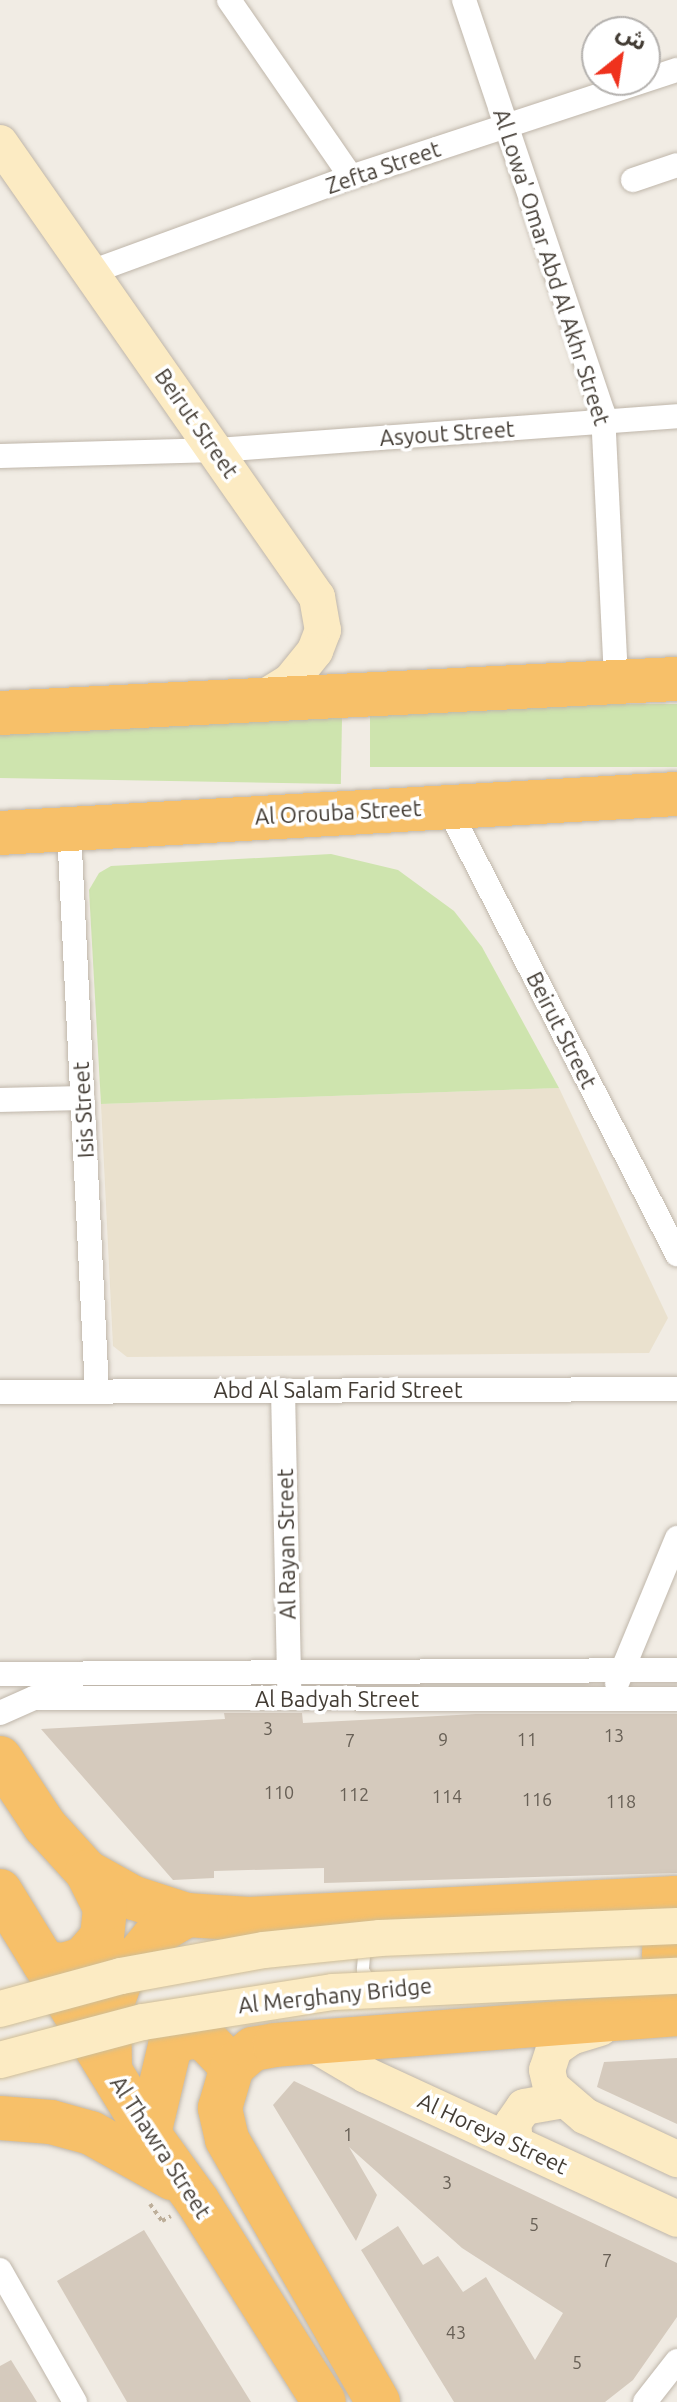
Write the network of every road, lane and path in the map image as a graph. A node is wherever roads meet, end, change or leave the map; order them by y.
1 (229, 0) edge
2 (464, 0) edge
3 (677, 70) edge
4 (507, 125) junction
5 (0, 143) edge
6 (677, 165) edge
7 (351, 177) junction
8 (633, 180) dead end
9 (91, 272) junction
10 (677, 416) edge
11 (604, 422) junction
12 (217, 450) junction
13 (0, 456) edge
14 (677, 679) edge
15 (616, 682) junction
16 (260, 700) junction
17 (0, 713) edge
18 (677, 794) edge
19 (447, 806) junction
20 (69, 830) junction
21 (0, 833) edge
22 (82, 1098) junction
23 (0, 1100) edge
24 (677, 1254) edge
25 (677, 1389) edge
26 (97, 1390) junction
27 (283, 1390) junction
28 (0, 1392) edge
29 (677, 1538) edge
30 (622, 1670) junction
31 (677, 1670) edge
32 (289, 1673) junction
33 (0, 1674) edge
34 (290, 1699) junction
35 (610, 1699) junction
36 (677, 1699) edge
37 (0, 1713) edge
38 (0, 1758) edge
39 (87, 1872) junction
40 (0, 1891) edge
41 (666, 1905) edge
42 (205, 1917) junction
43 (44, 1963) junction
44 (677, 1976) edge
45 (677, 1993) edge
46 (611, 2005) junction
47 (0, 2009) edge
48 (677, 2014) edge
49 (310, 2042) junction
50 (0, 2060) edge
51 (232, 2067) junction
52 (111, 2069) junction
53 (562, 2100) junction
54 (0, 2118) edge
55 (149, 2134) junction
56 (515, 2142) junction
57 (677, 2159) edge
58 (187, 2189) junction
59 (677, 2219) edge
60 (0, 2270) edge
61 (677, 2361) edge
62 (75, 2402) edge
63 (324, 2402) edge
64 (378, 2402) edge
65 (645, 2402) edge

1 - 7 street
2 - 4 street, Al Lowa' Omar Abd Al Akhr Street
3 - 4 street, Zefta Street
4 - 7 street, Zefta Street
4 - 11 street, Al Lowa' Omar Abd Al Akhr Street
5 - 9 street, Beirut Street
6 - 8 street
7 - 9 street, Zefta Street
9 - 12 street, Beirut Street
10 - 11 street, Asyout Street
11 - 12 street, Asyout Street
11 - 15 street, Al Lowa' Omar Abd Al Akhr Street
12 - 13 street, Asyout Street
12 - 16 street, Beirut Street
14 - 15 highway
15 - 16 highway
16 - 17 highway
18 - 19 highway, Al Orouba Street
19 - 20 highway, Al Orouba Street
19 - 24 street, Beirut Street
20 - 21 highway, Al Orouba Street
20 - 22 street, Isis Street
22 - 23 street
22 - 26 street, Isis Street
25 - 27 street, Abd Al Salam Farid Street
26 - 27 street, Abd Al Salam Farid Street
26 - 28 street, Abd Al Salam Farid Street
27 - 32 street, Al Rayan Street
29 - 30 street
30 - 31 street, Al Badyah Street
30 - 32 street, Al Badyah Street
30 - 35 street
32 - 33 street, Al Badyah Street
32 - 34 street, Al Rayan Street
34 - 35 street, Al Badyah Street
34 - 37 street, Al Badyah Street
35 - 36 street, Al Badyah Street
38 - 39 highway
39 - 42 highway
39 - 43 highway
40 - 43 highway, Al Thawra Street
41 - 42 highway
41 - 45 highway
41 - 46 lane
41 - 47 street, bridge
42 - 52 highway
43 - 52 highway, Al Thawra Street
44 - 50 street, Al Merghany Bridge, bridge
46 - 48 highway
46 - 49 highway
46 - 53 street
49 - 51 highway
49 - 56 street, Al Horeya Street
51 - 55 highway
51 - 64 highway
52 - 55 highway, Al Thawra Street
53 - 56 street
53 - 57 street
54 - 58 highway
55 - 58 highway, Al Thawra Street
56 - 59 street, Al Horeya Street
58 - 63 highway, Al Thawra Street
60 - 62 street
61 - 65 street

